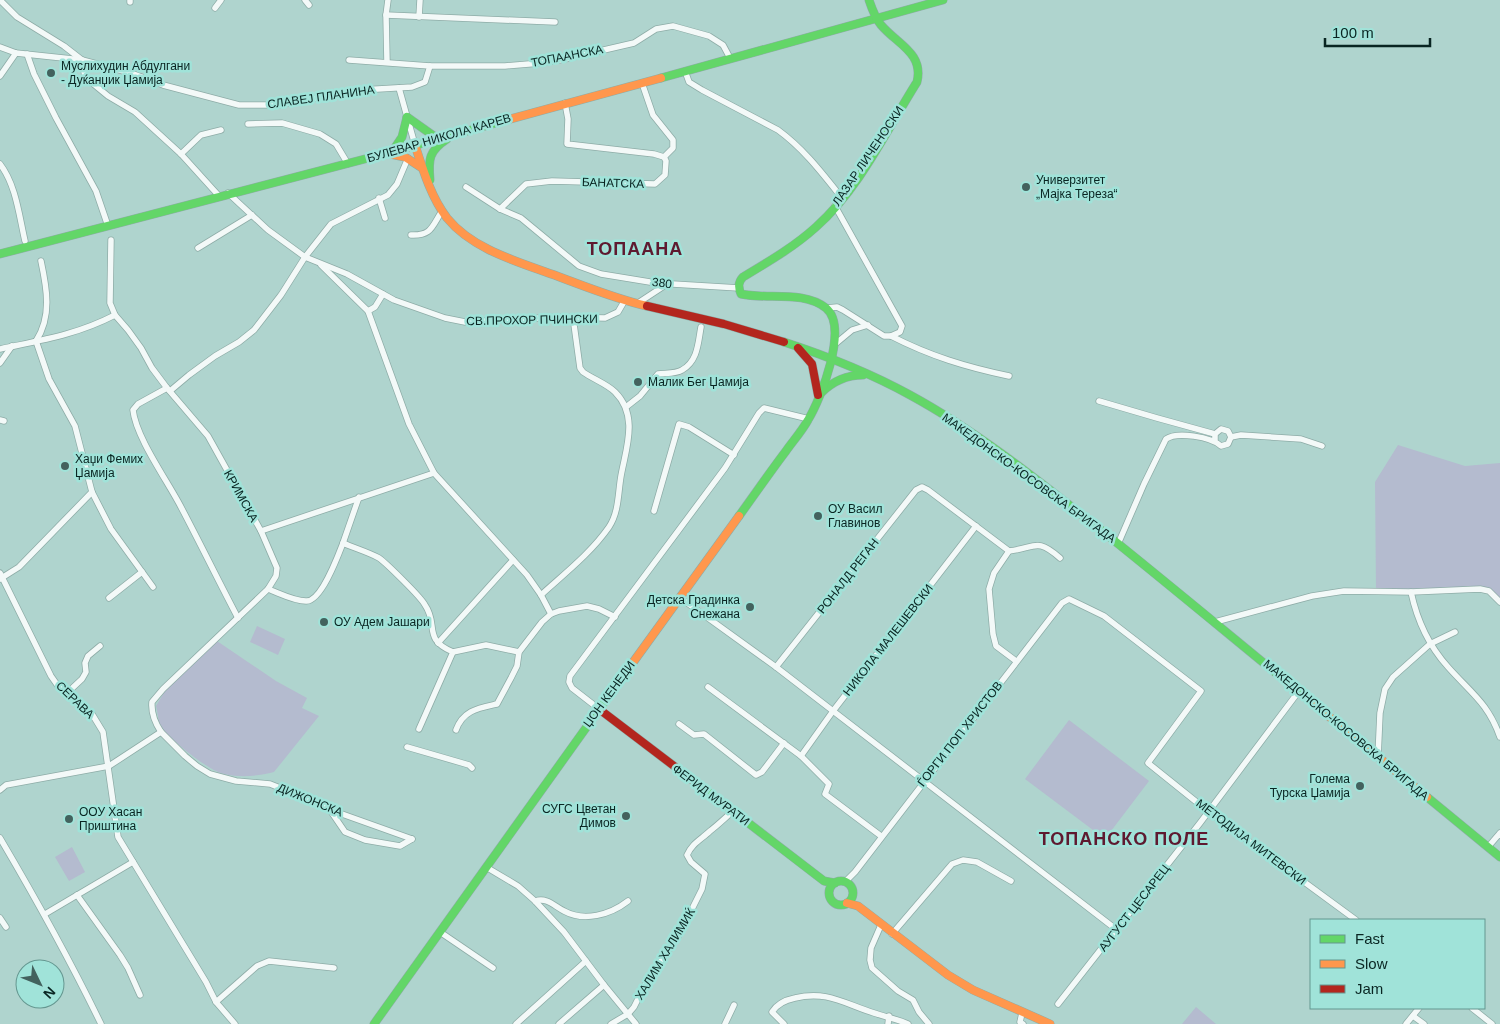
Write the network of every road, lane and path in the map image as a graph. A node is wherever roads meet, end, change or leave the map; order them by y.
1 (0, 0) edge
2 (221, 0) edge
3 (388, 0) edge
4 (420, 0) edge
5 (869, 0) edge
6 (943, 0) edge
7 (214, 8) dead end
8 (386, 15) junction
9 (420, 17) junction
10 (876, 18) junction
11 (555, 22) dead end
12 (0, 48) edge
13 (16, 53) junction
14 (27, 54) junction
15 (730, 58) junction
16 (82, 60) junction
17 (349, 60) dead end
18 (387, 62) junction
19 (430, 66) junction
20 (685, 71) junction
21 (0, 76) edge
22 (642, 83) junction
23 (399, 88) junction
24 (565, 103) junction
25 (407, 117) junction
26 (248, 124) dead end
27 (221, 130) dead end
28 (453, 134) junction
29 (438, 139) junction
30 (415, 145) junction
31 (388, 153) junction
32 (181, 154) junction
33 (664, 157) junction
34 (408, 158) junction
35 (0, 164) edge
36 (348, 164) junction
37 (423, 169) junction
38 (466, 187) dead end
39 (430, 189) junction
40 (228, 193) junction
41 (220, 196) junction
42 (379, 198) junction
43 (842, 198) junction
44 (835, 206) junction
45 (500, 210) junction
46 (442, 211) junction
47 (252, 215) junction
48 (384, 218) dead end
49 (108, 226) junction
50 (411, 235) dead end
51 (111, 240) dead end
52 (25, 241) dead end
53 (198, 248) dead end
54 (0, 254) edge
55 (305, 257) junction
56 (41, 261) dead end
57 (318, 262) junction
58 (667, 284) junction
59 (739, 288) junction
60 (383, 294) junction
61 (625, 300) junction
62 (638, 304) junction
63 (827, 308) junction
64 (368, 311) junction
65 (115, 315) junction
66 (573, 317) junction
67 (868, 325) junction
68 (701, 327) dead end
69 (891, 336) junction
70 (36, 341) junction
71 (790, 343) junction
72 (834, 345) junction
73 (12, 346) junction
74 (0, 348) edge
75 (831, 358) junction
76 (0, 362) edge
77 (870, 375) junction
78 (1008, 376) dead end
79 (169, 390) junction
80 (818, 397) junction
81 (1099, 401) dead end
82 (626, 407) junction
83 (809, 419) junction
84 (1215, 434) junction
85 (1231, 437) junction
86 (1215, 441) junction
87 (1322, 446) dead end
88 (734, 456) junction
89 (434, 473) junction
90 (92, 492) junction
91 (359, 497) junction
92 (654, 511) dead end
93 (976, 526) junction
94 (261, 531) junction
95 (343, 543) junction
96 (1118, 544) junction
97 (1009, 551) junction
98 (1060, 558) dead end
99 (514, 560) junction
100 (142, 572) junction
101 (1, 577) edge
102 (153, 588) dead end
103 (268, 589) junction
104 (1410, 592) junction
105 (541, 595) junction
106 (679, 597) junction
107 (109, 598) dead end
108 (1500, 602) edge
109 (551, 614) junction
110 (238, 618) junction
111 (615, 618) junction
112 (1215, 622) junction
113 (1455, 632) dead end
114 (438, 643) junction
115 (1430, 644) junction
116 (100, 646) dead end
117 (453, 652) junction
118 (519, 652) junction
119 (1016, 661) junction
120 (776, 667) junction
121 (708, 687) dead end
122 (1300, 691) junction
123 (66, 693) junction
124 (599, 709) junction
125 (833, 711) junction
126 (679, 724) dead end
127 (419, 729) dead end
128 (456, 730) dead end
129 (160, 732) junction
130 (1500, 738) edge
131 (784, 743) junction
132 (407, 747) dead end
133 (801, 756) junction
134 (1378, 757) junction
135 (1148, 763) joint
136 (109, 766) junction
137 (472, 768) dead end
138 (924, 781) junction
139 (0, 790) edge
140 (328, 809) junction
141 (732, 812) junction
142 (1209, 812) junction
143 (1500, 833) edge
144 (881, 836) junction
145 (0, 838) edge
146 (1488, 847) junction
147 (1500, 857) edge
148 (133, 862) junction
149 (486, 867) junction
150 (824, 881) junction
151 (1011, 881) dead end
152 (835, 883) junction
153 (849, 884) junction
154 (829, 890) junction
155 (77, 895) junction
156 (853, 896) junction
157 (535, 901) junction
158 (628, 901) dead end
159 (847, 903) junction
160 (858, 906) junction
161 (45, 914) junction
162 (0, 918) edge
163 (1355, 919) edge
164 (882, 926) junction
165 (6, 927) dead end
166 (1116, 930) junction
167 (440, 932) junction
168 (892, 934) junction
169 (586, 961) junction
170 (334, 968) dead end
171 (493, 968) dead end
172 (604, 985) junction
173 (140, 995) dead end
174 (216, 1002) junction
175 (1058, 1004) dead end
176 (734, 1005) dead end
177 (1418, 1009) edge
178 (1473, 1009) edge
179 (1022, 1013) junction
180 (628, 1014) junction
181 (889, 1016) junction
182 (1413, 1016) junction
183 (101, 1024) edge
184 (235, 1024) edge
185 (374, 1024) edge
186 (516, 1024) edge
187 (559, 1024) edge
188 (611, 1024) edge
189 (636, 1024) edge
190 (725, 1024) edge
191 (784, 1024) edge
192 (888, 1024) edge
193 (908, 1024) edge
194 (929, 1024) edge
195 (1022, 1024) edge
196 (1050, 1024) edge
197 (1406, 1024) edge
198 (1424, 1024) edge
199 (1492, 1024) edge

1 - 16 street, СЛАВЕЈ ПЛАНИНА
2 - 7 street
3 - 8 street
4 - 9 street
5 - 10 street, ЛАЗАР ЛИЧЕНОСКИ
6 - 10 street, БУЛЕВАР НИКОЛА КАРЕВ
8 - 9 street
8 - 18 street
9 - 11 street
10 - 15 street, БУЛЕВАР НИКОЛА КАРЕВ
10 - 43 street, ЛАЗАР ЛИЧЕНОСКИ
12 - 13 street
13 - 14 street
13 - 21 street
14 - 16 street
14 - 49 street
15 - 19 street, ТОПААНСКА
15 - 20 street, БУЛЕВАР НИКОЛА КАРЕВ
16 - 23 street, СЛАВЕЈ ПЛАНИНА
16 - 32 street
17 - 18 street, ТОПААНСКА
18 - 19 street, ТОПААНСКА
19 - 23 street, СЛАВЕЈ ПЛАНИНА
20 - 22 street, БУЛЕВАР НИКОЛА КАРЕВ
20 - 43 street
22 - 24 street, БУЛЕВАР НИКОЛА КАРЕВ
22 - 33 street
23 - 25 street
24 - 28 street, БУЛЕВАР НИКОЛА КАРЕВ
24 - 33 street
25 - 29 street
25 - 30 street
25 - 31 street
26 - 36 street
27 - 32 street
28 - 29 street, БУЛЕВАР НИКОЛА КАРЕВ
28 - 39 street
29 - 30 street, БУЛЕВАР НИКОЛА КАРЕВ
30 - 31 street, БУЛЕВАР НИКОЛА КАРЕВ
30 - 37 street, МАКЕДОНСКО-КОСОВСКА БРИГАДА
31 - 34 street
31 - 36 street, БУЛЕВАР НИКОЛА КАРЕВ
32 - 41 street
33 - 45 street, БАНАТСКА
34 - 37 street
34 - 42 street
35 - 52 street
36 - 40 street, БУЛЕВАР НИКОЛА КАРЕВ
37 - 39 street, МАКЕДОНСКО-КОСОВСКА БРИГАДА
38 - 45 street, 380
39 - 46 street, МАКЕДОНСКО-КОСОВСКА БРИГАДА
40 - 41 street, БУЛЕВАР НИКОЛА КАРЕВ
40 - 47 street, СВ.ПРОХОР ПЧИНСКИ
41 - 49 street, БУЛЕВАР НИКОЛА КАРЕВ
42 - 48 street
42 - 55 street
43 - 44 street, ЛАЗАР ЛИЧЕНОСКИ
44 - 59 street, ЛАЗАР ЛИЧЕНОСКИ
44 - 69 street
45 - 58 street, 380
46 - 50 street
46 - 61 street, МАКЕДОНСКО-КОСОВСКА БРИГАДА
47 - 53 street
47 - 55 street, СВ.ПРОХОР ПЧИНСКИ
49 - 54 street, БУЛЕВАР НИКОЛА КАРЕВ
51 - 65 street, КРИМСКА
55 - 57 street, СВ.ПРОХОР ПЧИНСКИ
55 - 79 street
56 - 70 street
57 - 60 street, СВ.ПРОХОР ПЧИНСКИ
57 - 64 street
58 - 59 street, 380
58 - 62 street
59 - 63 street, 380
60 - 64 street
60 - 66 street, СВ.ПРОХОР ПЧИНСКИ
61 - 62 street, МАКЕДОНСКО-КОСОВСКА БРИГАДА
61 - 66 street, СВ.ПРОХОР ПЧИНСКИ
62 - 71 street, МАКЕДОНСКО-КОСОВСКА БРИГАДА
63 - 67 street
63 - 72 street
64 - 89 street
65 - 70 street
65 - 79 street, КРИМСКА
66 - 82 street
67 - 69 street
67 - 72 street
68 - 82 street
69 - 78 street
70 - 73 street
70 - 90 street
71 - 75 street, МАКЕДОНСКО-КОСОВСКА БРИГАДА
71 - 80 street
72 - 75 street
73 - 74 street
73 - 76 street
75 - 77 street, МАКЕДОНСКО-КОСОВСКА БРИГАДА
75 - 80 street, ЏОН КЕНЕДИ
77 - 80 street
77 - 96 street, МАКЕДОНСКО-КОСОВСКА БРИГАДА
79 - 94 street, КРИМСКА
79 - 110 street
80 - 83 street, ЏОН КЕНЕДИ
81 - 84 street
82 - 105 street
83 - 88 street
83 - 106 street, ЏОН КЕНЕДИ
84 - 85 street
84 - 86 street
85 - 86 street
85 - 87 street
86 - 96 street
88 - 92 street
88 - 111 street
89 - 91 street
89 - 99 street
90 - 100 street
90 - 101 street
91 - 94 street
91 - 95 street
93 - 97 street
93 - 120 street, РОНАЛД РЕГАН
93 - 125 street, НИКОЛА МАЛЕШЕВСКИ
94 - 103 street, КРИМСКА
95 - 103 street
95 - 114 street
96 - 112 street, МАКЕДОНСКО-КОСОВСКА БРИГАДА
97 - 98 street
97 - 119 street
99 - 105 street
99 - 114 street
100 - 102 street
100 - 107 street
101 - 123 street, СЕРАВА
103 - 110 street, КРИМСКА
104 - 108 street
104 - 112 street
104 - 115 street
105 - 109 street
106 - 120 street
106 - 124 street, ЏОН КЕНЕДИ
109 - 111 street
109 - 118 street
110 - 129 street, КРИМСКА
111 - 124 street
112 - 122 street, МАКЕДОНСКО-КОСОВСКА БРИГАДА
113 - 115 street
114 - 117 street
115 - 130 street
115 - 134 street
116 - 123 street
117 - 118 street
117 - 127 street
118 - 128 street
119 - 135 street, ЃОРГИ ПОП ХРИСТОВ
119 - 138 street, ЃОРГИ ПОП ХРИСТОВ
120 - 125 street
121 - 131 street
122 - 134 street, МАКЕДОНСКО-КОСОВСКА БРИГАДА
122 - 142 street, АУГУСТ ЦЕСАРЕЦ
123 - 136 street, СЕРАВА
124 - 141 street, ФЕРИД МУРАТИ
124 - 149 street, ЏОН КЕНЕДИ
125 - 133 street, НИКОЛА МАЛЕШЕВСКИ
125 - 138 street
126 - 131 street
129 - 136 street
129 - 140 street, ДИЖОНСКА
131 - 133 street
132 - 137 street
133 - 144 street
134 - 146 street, МАКЕДОНСКО-КОСОВСКА БРИГАДА
135 - 142 street, МЕТОДИЈА МИТЕВСКИ
136 - 139 street
136 - 148 street, СЕРАВА
138 - 144 street, ЃОРГИ ПОП ХРИСТОВ
138 - 166 street
140 - 140 street, ДИЖОНСКА
141 - 150 street, ФЕРИД МУРАТИ
141 - 180 street, ХАЛИМ ХАЛИМИЌ
142 - 163 street, МЕТОДИЈА МИТЕВСКИ
142 - 166 street, АУГУСТ ЦЕСАРЕЦ
143 - 146 street
144 - 153 street, ЃОРГИ ПОП ХРИСТОВ
145 - 161 street
146 - 147 street, МАКЕДОНСКО-КОСОВСКА БРИГАДА
148 - 155 street
148 - 174 street, СЕРАВА
149 - 157 street
149 - 167 street, ЏОН КЕНЕДИ
150 - 152 street, ФЕРИД МУРАТИ
150 - 154 street, ФЕРИД МУРАТИ
151 - 168 street
152 - 153 street
152 - 154 street
153 - 156 street
154 - 159 street
155 - 161 street
155 - 173 street
156 - 159 street
156 - 160 street
157 - 158 street
157 - 169 street
159 - 160 street
160 - 164 street
161 - 183 street
162 - 165 street
164 - 168 street
164 - 194 street
166 - 175 street, АУГУСТ ЦЕСАРЕЦ
167 - 171 street
167 - 185 street, ЏОН КЕНЕДИ
168 - 179 street
169 - 172 street
169 - 186 street
170 - 174 street
172 - 180 street
172 - 187 street
174 - 184 street, СЕРАВА
176 - 190 street
177 - 182 street
178 - 199 street
179 - 195 street
179 - 196 street
180 - 188 street, ХАЛИМ ХАЛИМИЌ
180 - 189 street
181 - 191 street
181 - 192 street
181 - 193 street
182 - 197 street
182 - 198 street

